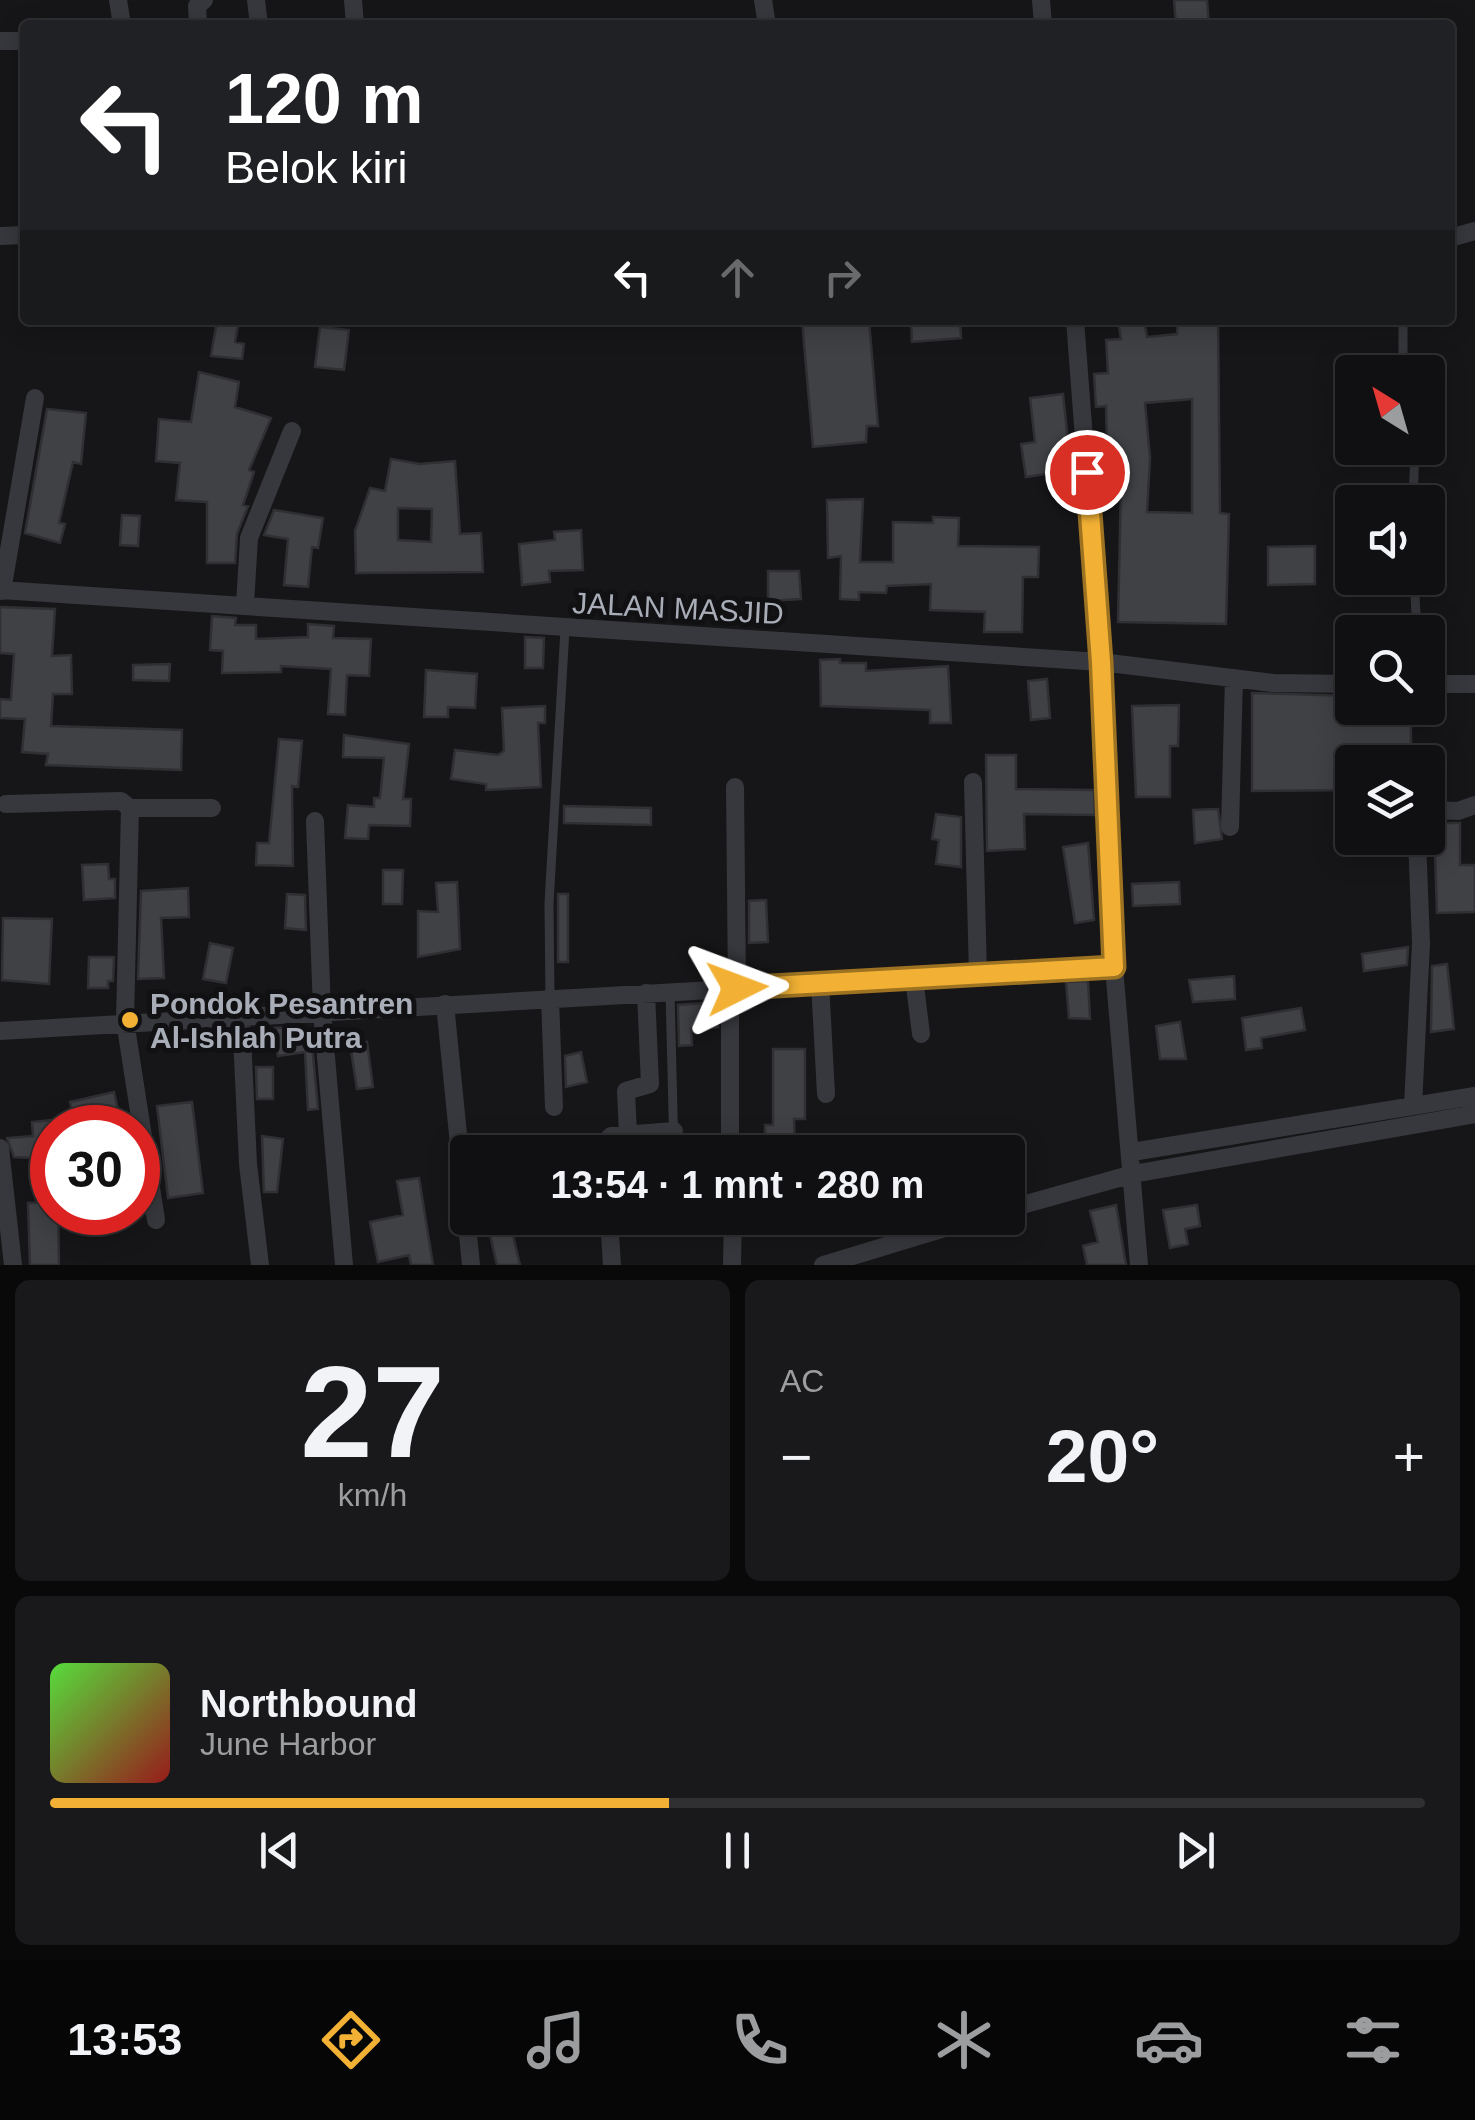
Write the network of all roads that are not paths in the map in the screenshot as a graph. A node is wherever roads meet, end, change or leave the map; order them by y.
1 (1075, 325) edge
2 (1404, 325) edge
3 (1404, 355) edge
4 (35, 398) dead end
5 (292, 431) dead end
6 (1, 590) edge
7 (245, 604) junction
8 (565, 628) junction
9 (1101, 662) junction
10 (1234, 678) junction
11 (1335, 683) edge
12 (1445, 684) edge
13 (1475, 684) edge
14 (973, 782) dead end
15 (735, 787) dead end
16 (6, 804) dead end
17 (1475, 805) edge
18 (130, 808) junction
19 (212, 808) dead end
20 (1445, 811) edge
21 (315, 821) dead end
22 (1230, 827) dead end
23 (1417, 855) edge
24 (1114, 967) junction
25 (978, 975) junction
26 (914, 978) junction
27 (820, 983) junction
28 (734, 988) junction
29 (670, 992) junction
30 (646, 993) junction
31 (550, 998) junction
32 (444, 1004) junction
33 (322, 1011) junction
34 (241, 1015) junction
35 (125, 1022) junction
36 (0, 1031) edge
37 (921, 1034) dead end
38 (826, 1094) dead end
39 (1475, 1096) edge
40 (138, 1105) edge
41 (1413, 1106) junction
42 (554, 1107) dead end
43 (1475, 1114) edge
44 (674, 1131) junction
45 (628, 1134) junction
46 (624, 1135) edge
47 (674, 1135) edge
48 (730, 1135) edge
49 (0, 1148) edge
50 (1132, 1164) junction
51 (1025, 1203) edge
52 (610, 1235) edge
53 (922, 1235) edge
54 (13, 1265) edge
55 (260, 1265) edge
56 (344, 1265) edge
57 (471, 1265) edge
58 (612, 1265) edge
59 (823, 1265) edge
60 (1139, 1265) edge

1 - 9 street
2 - 3 lane
4 - 6 street
5 - 7 street
6 - 7 street, JALAN MASJID
7 - 8 street, JALAN MASJID
8 - 9 street, JALAN MASJID
8 - 31 lane
9 - 10 street, JALAN MASJID
9 - 24 street
10 - 11 street, JALAN MASJID
10 - 22 street
12 - 13 street
14 - 25 street
15 - 28 street
16 - 18 street
17 - 20 street
18 - 19 street
18 - 35 street
21 - 33 street
23 - 41 street
24 - 25 street
24 - 50 street
25 - 26 street
26 - 27 street
26 - 37 street
27 - 28 street
27 - 38 street
28 - 29 street
28 - 48 street
29 - 30 street
29 - 44 lane
30 - 31 street
30 - 45 street
31 - 32 street
31 - 42 street
32 - 33 street
32 - 57 street
33 - 34 street
33 - 56 street
34 - 35 street
34 - 55 street
35 - 36 street
35 - 40 street
39 - 41 street
41 - 50 street
43 - 50 street
44 - 45 street
44 - 47 lane
45 - 46 street
49 - 54 street
50 - 51 street
50 - 60 street
52 - 58 street
53 - 59 street

